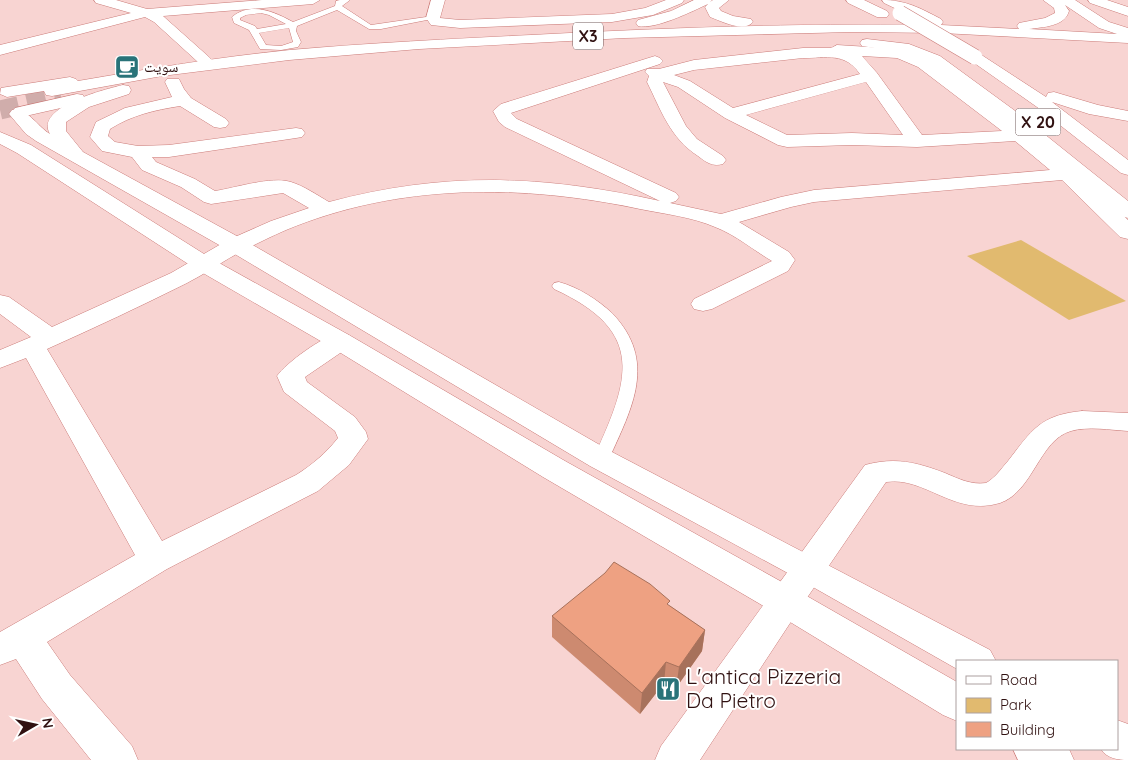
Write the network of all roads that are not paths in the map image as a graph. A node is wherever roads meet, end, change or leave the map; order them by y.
1 (101, 0) edge
2 (180, 0) edge
3 (313, 0) edge
4 (346, 0) edge
5 (438, 0) edge
6 (677, 0) edge
7 (705, 0) edge
8 (722, 0) edge
9 (853, 0) edge
10 (858, 0) edge
11 (889, 0) edge
12 (1050, 0) edge
13 (1066, 0) edge
14 (1095, 0) edge
15 (253, 2) edge
16 (912, 5) edge
17 (338, 7) junction
18 (880, 7) edge
19 (1127, 11) edge
20 (147, 13) junction
21 (433, 18) junction
22 (293, 25) junction
23 (895, 28) junction
24 (254, 32) junction
25 (1128, 33) edge
26 (972, 37) junction
27 (1128, 39) edge
28 (678, 40) junction
29 (797, 42) junction
30 (459, 43) junction
31 (419, 45) junction
32 (480, 48) junction
33 (1128, 48) edge
34 (0, 50) edge
35 (1114, 53) dead end
36 (982, 56) junction
37 (204, 60) junction
38 (656, 68) junction
39 (871, 76) junction
40 (173, 82) junction
41 (123, 90) junction
42 (1054, 97) junction
43 (182, 100) junction
44 (9, 106) edge
45 (731, 114) junction
46 (1128, 116) edge
47 (220, 123) dead end
48 (296, 133) dead end
49 (1019, 135) junction
50 (0, 137) edge
51 (917, 141) junction
52 (109, 147) junction
53 (0, 150) edge
54 (1128, 150) edge
55 (138, 152) junction
56 (74, 154) junction
57 (34, 156) junction
58 (716, 160) dead end
59 (1128, 169) edge
60 (1067, 174) junction
61 (1128, 193) edge
62 (327, 209) junction
63 (1128, 212) edge
64 (719, 221) junction
65 (1128, 232) edge
66 (236, 245) junction
67 (204, 264) junction
68 (559, 286) dead end
69 (0, 302) edge
70 (703, 304) dead end
71 (340, 340) junction
72 (41, 342) junction
73 (0, 360) edge
74 (1128, 422) edge
75 (601, 459) junction
76 (155, 560) junction
77 (809, 569) junction
78 (785, 601) junction
79 (12, 644) edge
80 (975, 660) edge
81 (956, 702) edge
82 (1036, 750) edge
83 (118, 760) edge
84 (676, 760) edge
85 (1053, 760) edge

1 - 20 main road
2 - 20 main road
3 - 15 main road
4 - 17 lane
5 - 21 main road
6 - 21 main road
7 - 30 main road
8 - 23 main road
9 - 18 main road
10 - 18 main road, X 20
11 - 16 main road
12 - 23 main road
13 - 25 main road
14 - 19 main road
15 - 20 main road
16 - 36 main road
17 - 21 lane
17 - 22 lane
18 - 36 main road, X 20, bridge
18 - 61 main road, X 20
20 - 34 main road
20 - 37 main road
22 - 24 lane
22 - 24 lane
22 - 24 lane
23 - 27 main road, X3
23 - 30 main road, X3
26 - 28 main road, X3
26 - 33 main road, X3
26 - 35 main road
28 - 29 main road
28 - 32 main road, X3
29 - 49 main road
29 - 63 main road
30 - 31 main road, X3
31 - 32 main road, X3
31 - 37 main road
32 - 40 main road
36 - 42 main road
36 - 59 main road, X 20
37 - 44 main road
38 - 39 main road
38 - 45 main road
38 - 58 main road
38 - 64 main road
39 - 45 main road
39 - 51 main road
40 - 41 main road
40 - 43 main road
41 - 44 main road
41 - 56 main road
42 - 46 main road
42 - 54 main road
43 - 47 main road
43 - 52 main road
44 - 56 main road
45 - 51 main road
48 - 55 main road
49 - 51 main road
49 - 60 main road
50 - 57 main road
52 - 55 main road
52 - 56 main road
53 - 57 main road
55 - 62 main road
56 - 66 main road
57 - 67 main road
60 - 64 main road
60 - 65 main road
62 - 64 main road
62 - 66 main road
64 - 70 main road
66 - 67 main road
66 - 75 main road
67 - 71 main road
67 - 72 main road
68 - 75 lane
69 - 72 main road
71 - 76 main road
71 - 78 main road
72 - 73 main road
72 - 76 main road
74 - 77 main road
75 - 77 main road
76 - 79 main road
77 - 78 main road
77 - 80 main road
78 - 81 main road
78 - 84 main road
79 - 83 main road
82 - 85 main road

